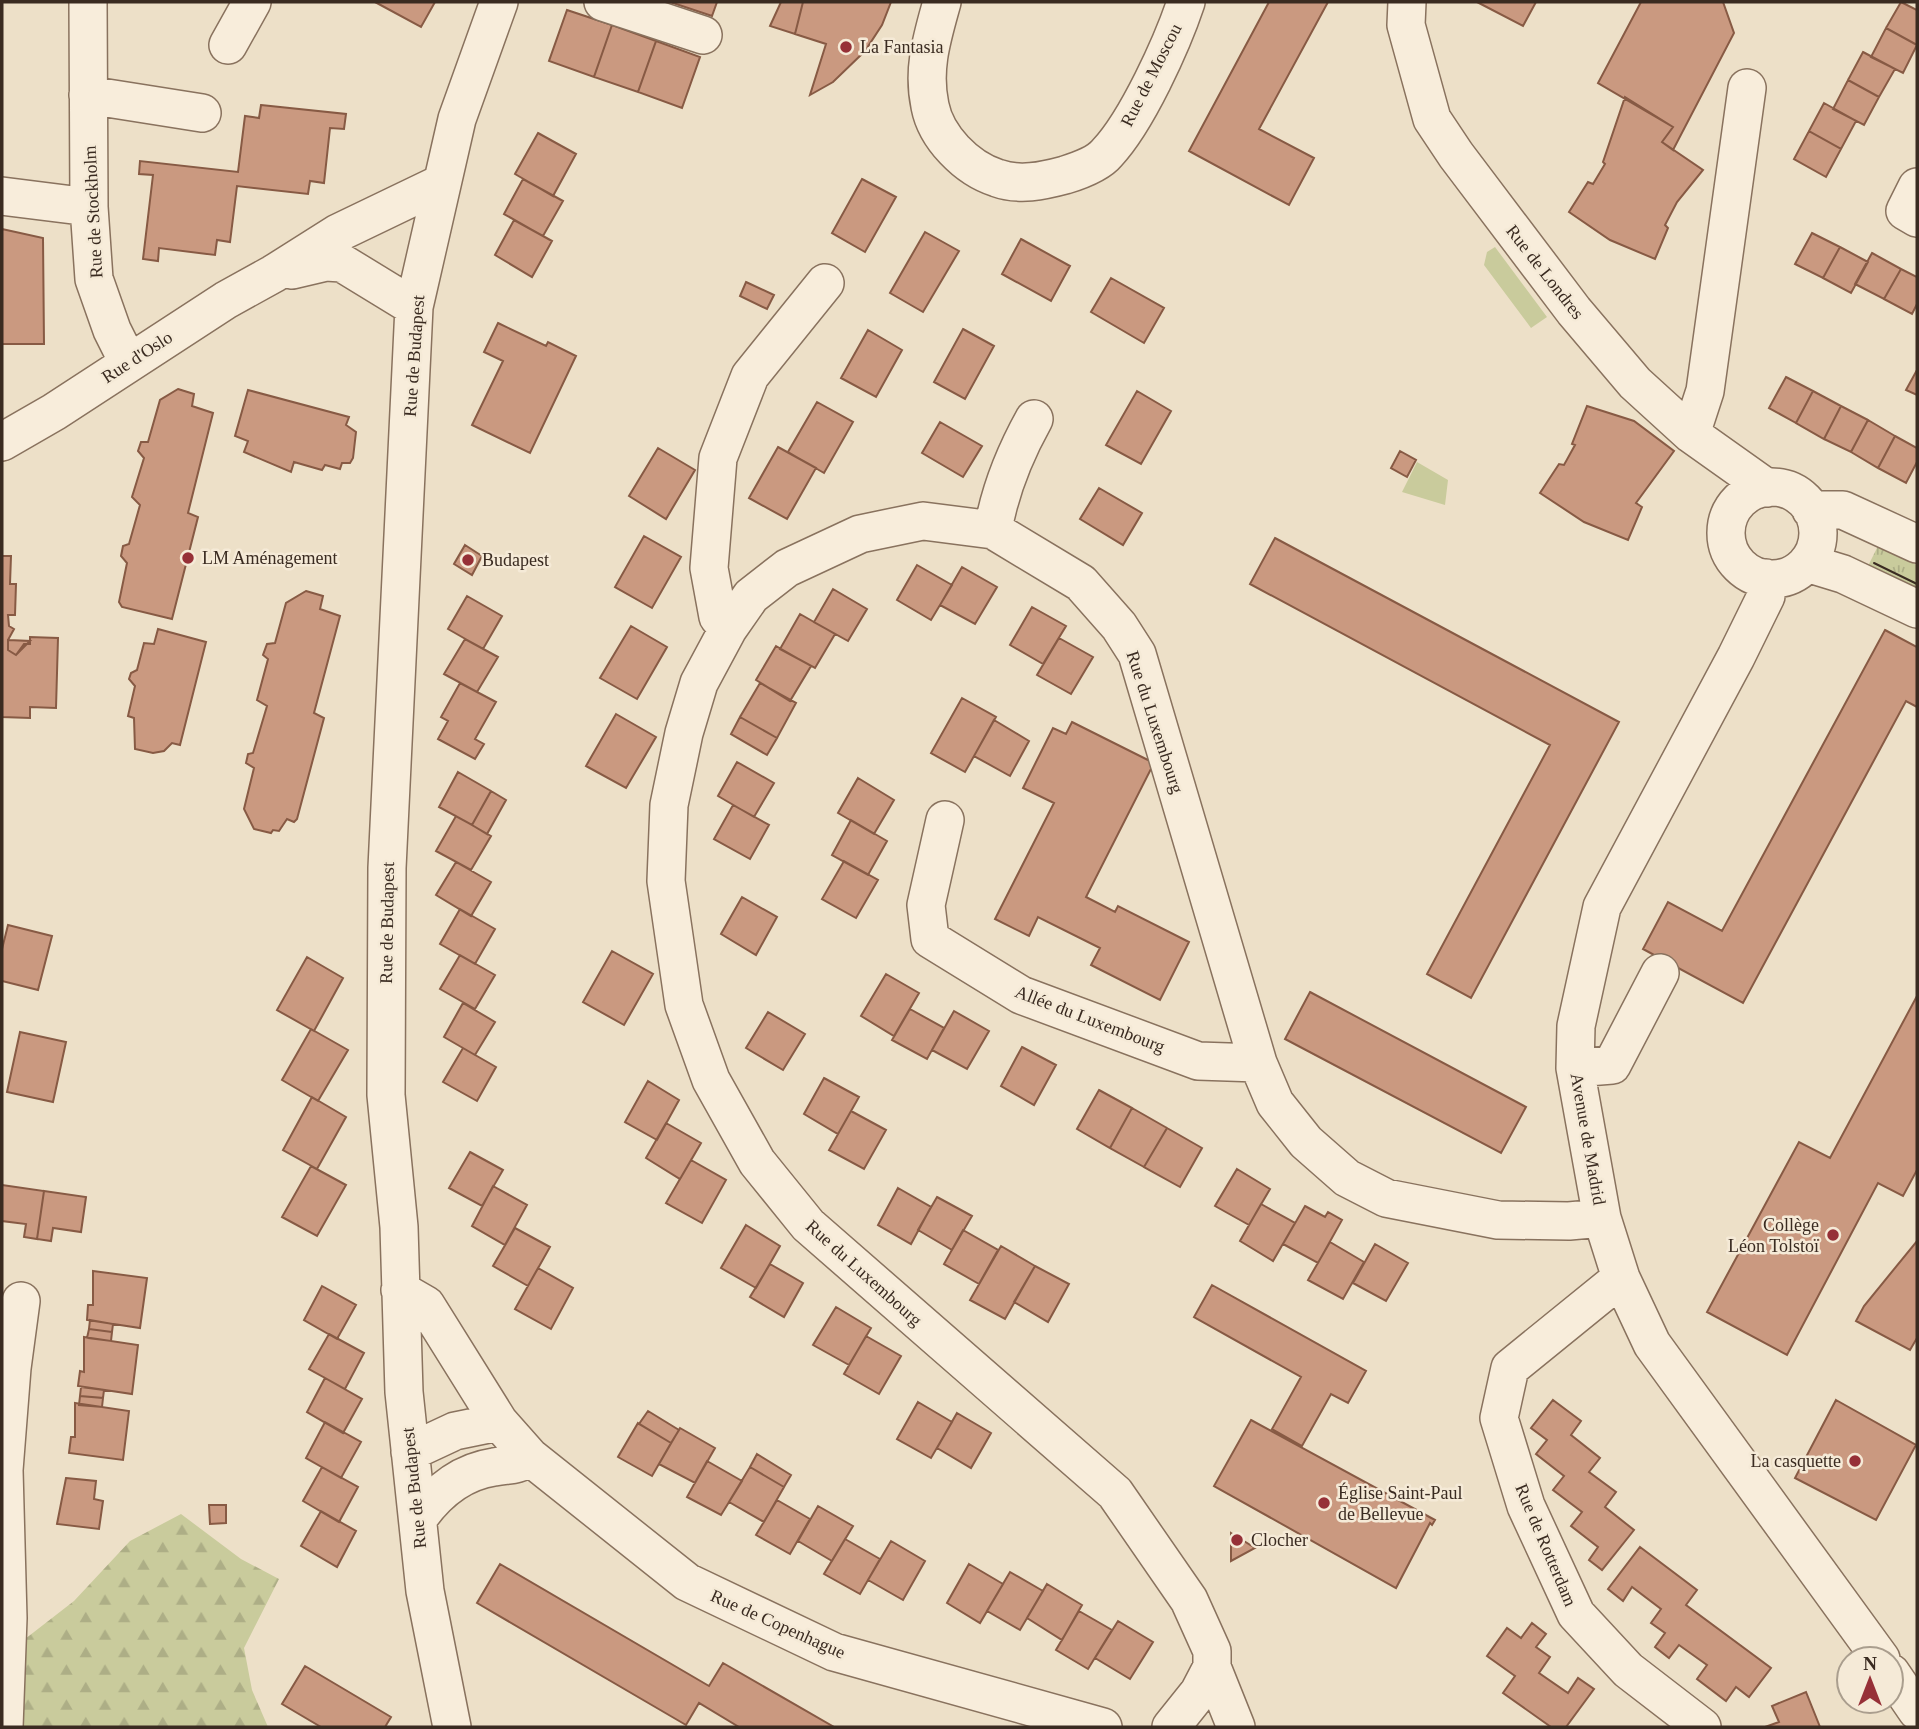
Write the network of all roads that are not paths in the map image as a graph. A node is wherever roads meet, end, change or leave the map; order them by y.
1 (88, 2) edge
2 (252, 2) edge
3 (499, 2) edge
4 (603, 2) edge
5 (942, 2) edge
6 (1186, 2) edge
7 (1407, 2) edge
8 (703, 35) dead end
9 (229, 45) dead end
10 (1747, 88) dead end
11 (88, 95) junction
12 (202, 113) dead end
13 (442, 183) junction
14 (1917, 187) edge
15 (2, 196) edge
16 (89, 207) junction
17 (1917, 218) edge
18 (274, 274) junction
19 (825, 283) dead end
20 (414, 307) junction
21 (128, 362) junction
22 (1034, 419) dead end
23 (1691, 434) junction
24 (2, 442) edge
25 (1767, 488) junction
26 (1811, 509) junction
27 (993, 530) junction
28 (1917, 544) edge
29 (1807, 563) junction
30 (1766, 578) junction
31 (1917, 609) edge
32 (728, 629) junction
33 (945, 820) dead end
34 (1660, 973) dead end
35 (1258, 1063) junction
36 (1575, 1068) junction
37 (1602, 1218) junction
38 (1621, 1278) junction
39 (400, 1290) junction
40 (21, 1301) dead end
41 (7, 1367) edge
42 (499, 1422) junction
43 (410, 1452) junction
44 (530, 1457) junction
45 (418, 1519) junction
46 (1871, 1645) edge
47 (1212, 1667) junction
48 (4, 1727) edge
49 (452, 1727) edge
50 (1103, 1727) edge
51 (1171, 1727) edge
52 (1236, 1727) edge
53 (1702, 1727) edge

1 - 11 street, Rue de Stockholm
2 - 9 street
3 - 13 street, Rue de Budapest
4 - 8 street
5 - 6 street, Rue de Moscou
7 - 23 street, Rue de Londres
10 - 23 street
11 - 12 street
11 - 16 street, Rue de Stockholm
13 - 18 street, Rue d'Oslo
13 - 20 street, Rue de Budapest
14 - 17 street
15 - 16 street
16 - 21 street, Rue de Stockholm
18 - 20 street, Rue d'Oslo
18 - 21 street, Rue d'Oslo
19 - 32 street
20 - 39 street, Rue de Budapest
21 - 24 street, Rue d'Oslo
22 - 27 street
23 - 25 street, Rue de Londres
25 - 26 street
25 - 30 street
26 - 28 street
26 - 29 street
27 - 32 street, Rue du Luxembourg
27 - 35 street, Rue du Luxembourg
29 - 30 street
29 - 31 street
30 - 36 street, Avenue de Madrid
32 - 47 street, Rue du Luxembourg
33 - 35 street, Allée du Luxembourg
34 - 36 street
35 - 37 street, Rue du Luxembourg
36 - 37 street, Avenue de Madrid
37 - 38 street, Avenue de Madrid
38 - 46 street, Avenue de Madrid
38 - 53 street, Rue de Rotterdam
39 - 42 street, Rue de Copenhague
39 - 43 street, Rue de Budapest
40 - 41 street
41 - 48 street
42 - 43 street
42 - 44 street, Rue de Copenhague
43 - 45 street, Rue de Budapest
44 - 45 street
44 - 50 street, Rue de Copenhague
45 - 49 street, Rue de Budapest
47 - 51 street
47 - 52 street, Rue du Luxembourg

